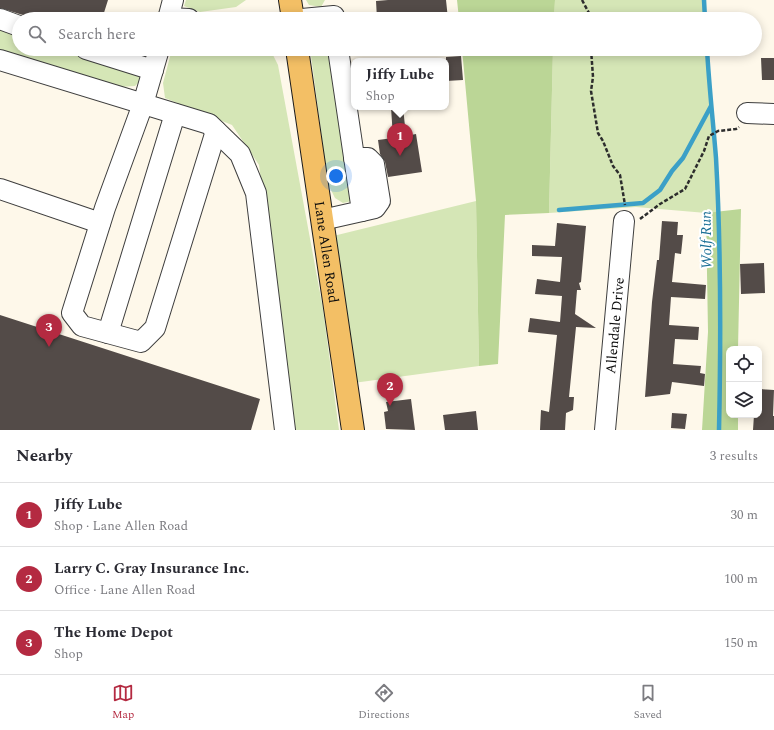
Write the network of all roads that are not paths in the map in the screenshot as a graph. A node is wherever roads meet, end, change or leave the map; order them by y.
1 (290, 0) edge
2 (291, 12) edge
3 (0, 19) edge
4 (12, 23) edge
5 (108, 56) edge
6 (157, 56) edge
7 (298, 56) edge
8 (339, 56) edge
9 (0, 60) edge
10 (153, 70) junction
11 (143, 104) junction
12 (176, 114) junction
13 (774, 114) edge
14 (744, 119) road end
15 (216, 131) junction
16 (0, 189) edge
17 (322, 220) junction
18 (624, 221) road end
19 (100, 223) junction
20 (108, 333) junction
21 (285, 430) edge
22 (352, 430) edge
23 (605, 430) edge

1 - 2 main road
3 - 4 street
5 - 10 street
6 - 10 street
7 - 17 main road, Lane Allen Road
8 - 17 street
9 - 11 street
10 - 11 street
11 - 12 street
11 - 19 street
12 - 15 street
12 - 20 street
13 - 14 street
15 - 20 street
15 - 21 street
16 - 19 street
17 - 22 main road, Lane Allen Road
18 - 23 street, Allendale Drive
19 - 20 street

